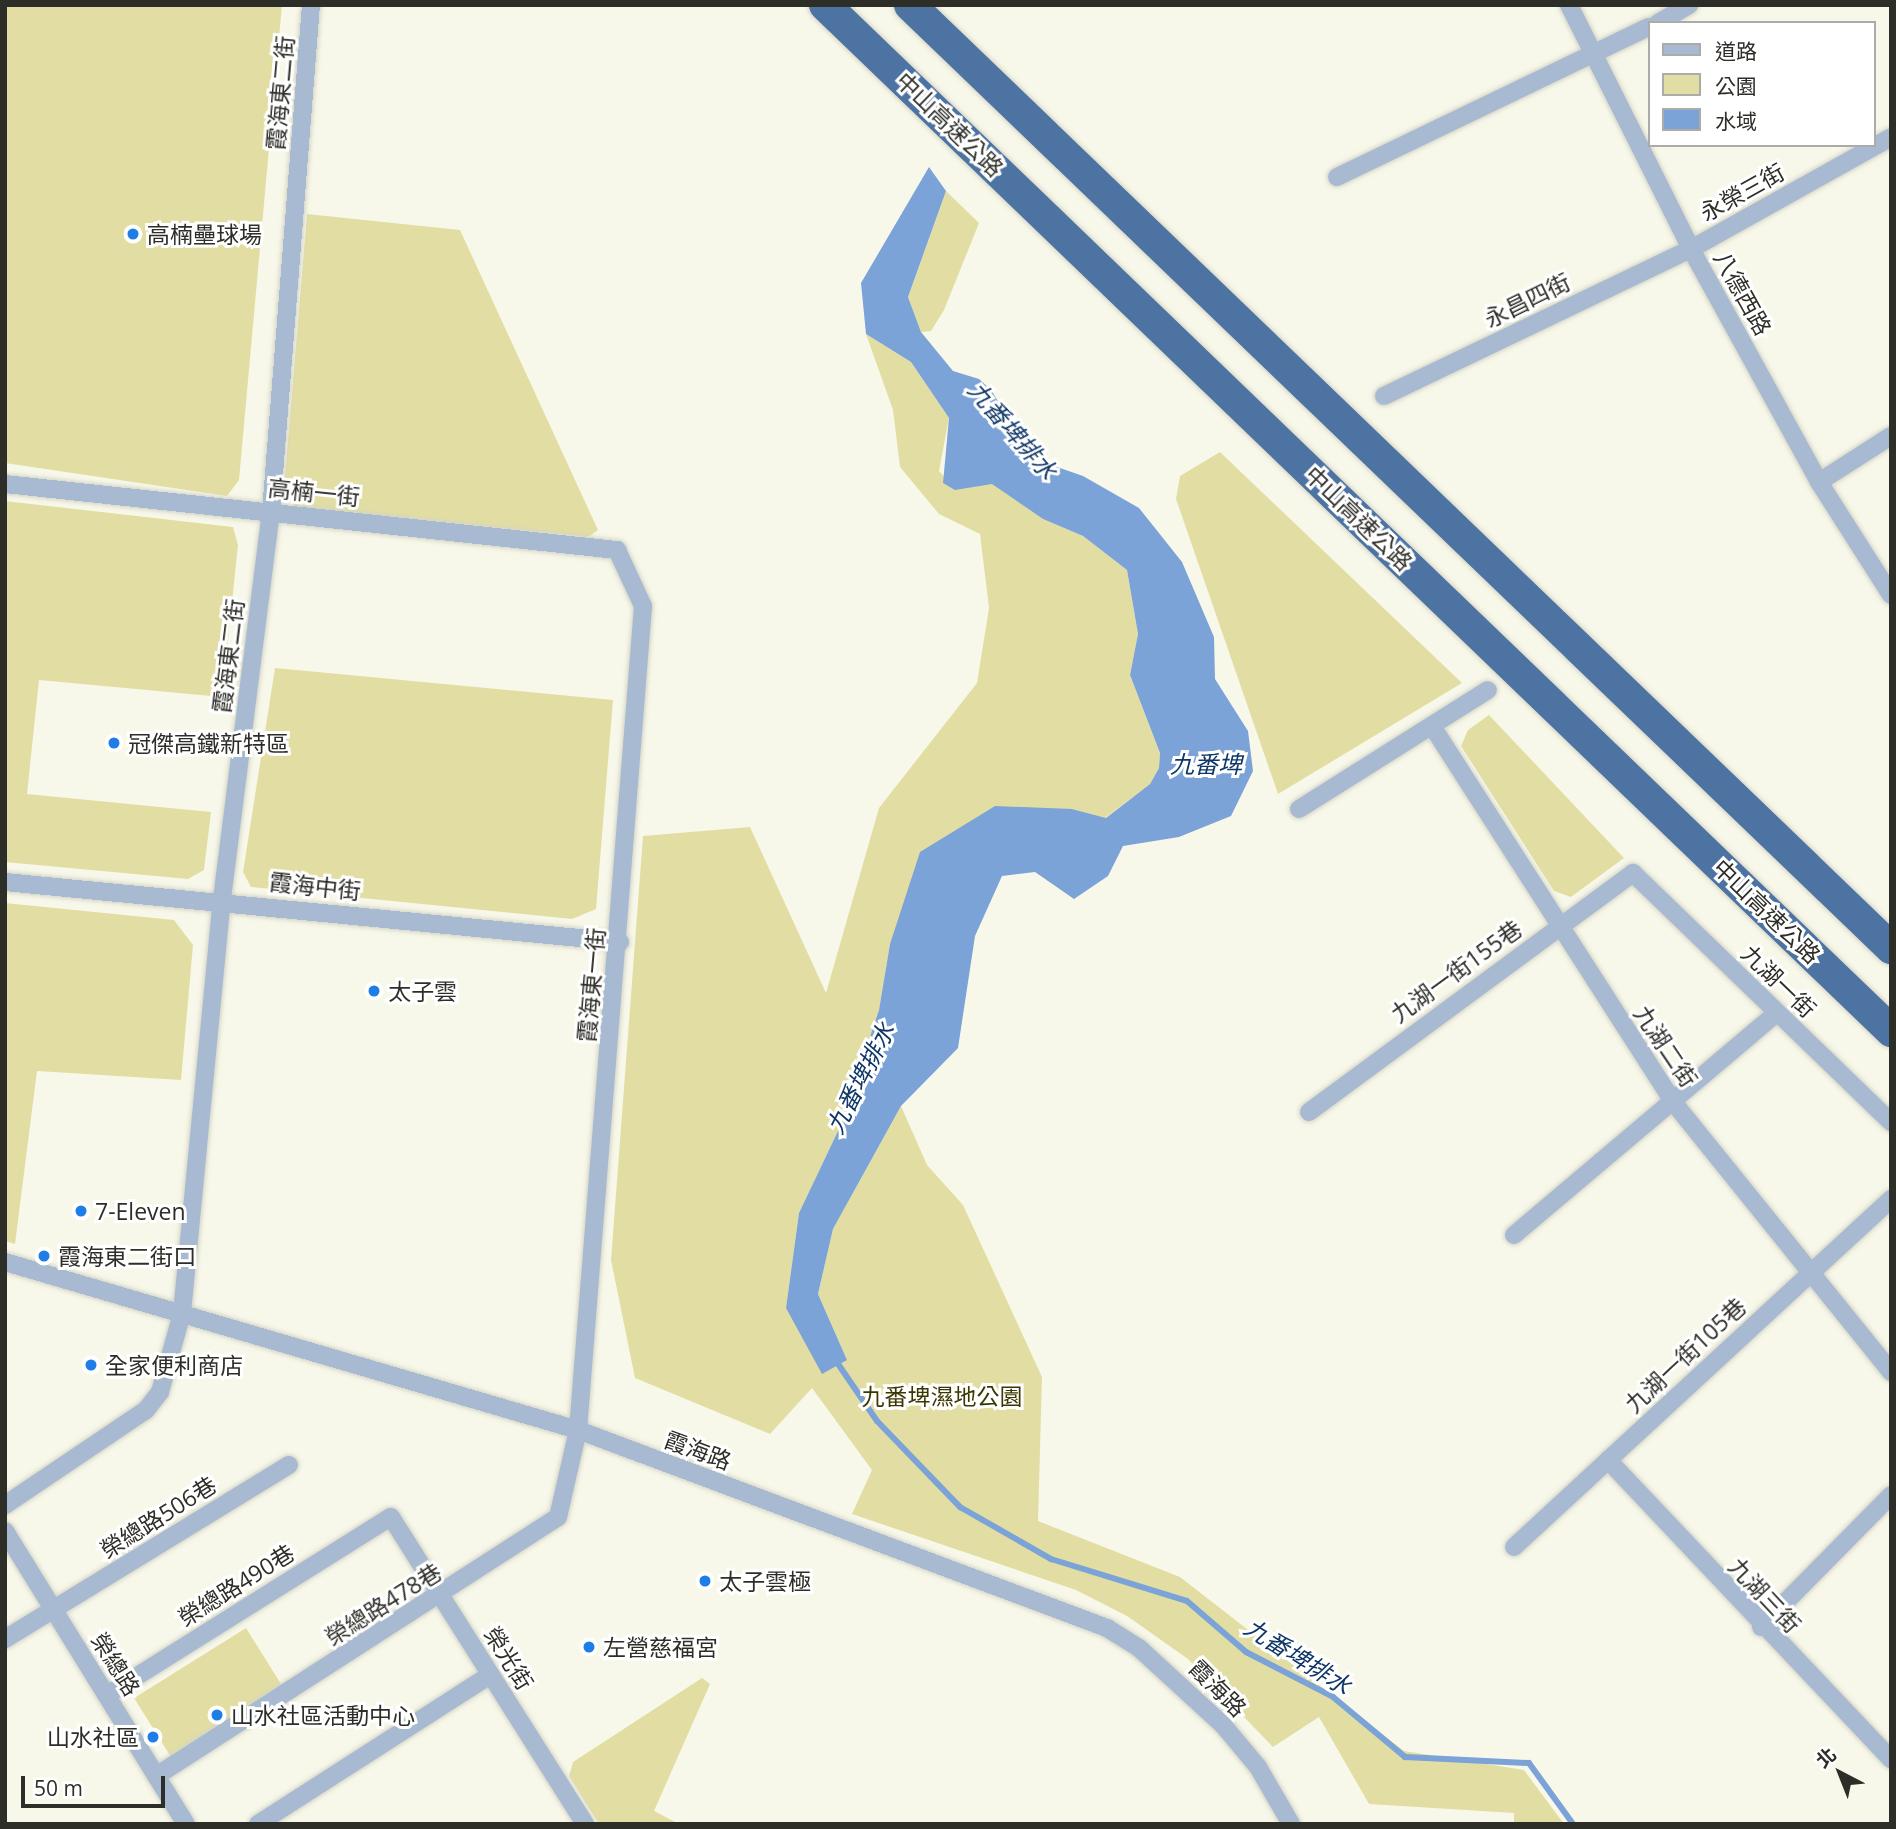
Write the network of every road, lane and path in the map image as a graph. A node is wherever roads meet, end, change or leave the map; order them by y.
1 (311, 5) edge
2 (825, 5) edge
3 (910, 5) edge
4 (1569, 5) edge
5 (1689, 5) edge
6 (1661, 21) edge
7 (1647, 28) edge
8 (1595, 58) junction
9 (1891, 137) edge
10 (1875, 146) edge
11 (1873, 147) edge
12 (1337, 177) dead end
13 (1691, 249) junction
14 (1384, 396) dead end
15 (1891, 436) edge
16 (1819, 482) junction
17 (5, 484) edge
18 (271, 512) junction
19 (617, 550) joint
20 (1891, 595) edge
21 (1488, 691) dead end
22 (1432, 726) junction
23 (1299, 809) dead end
24 (1633, 873) joint
25 (5, 882) edge
26 (222, 899) junction
27 (1558, 927) junction
28 (620, 942) junction
29 (1891, 948) edge
30 (1777, 1013) junction
31 (1891, 1031) edge
32 (1674, 1103) junction
33 (1309, 1112) dead end
34 (1891, 1122) edge
35 (1891, 1199) edge
36 (1514, 1235) dead end
37 (5, 1262) edge
38 (1809, 1273) junction
39 (183, 1313) junction
40 (1891, 1372) edge
41 (578, 1430) junction
42 (1608, 1460) junction
43 (289, 1465) dead end
44 (1891, 1495) edge
45 (5, 1505) edge
46 (391, 1517) joint
47 (5, 1531) edge
48 (1514, 1548) dead end
49 (442, 1596) junction
50 (53, 1610) junction
51 (1761, 1627) junction
52 (5, 1639) edge
53 (490, 1675) junction
54 (107, 1695) junction
55 (1891, 1759) edge
56 (156, 1776) junction
57 (186, 1824) edge
58 (258, 1824) edge
59 (585, 1824) edge
60 (1291, 1824) edge

1 - 18 street, 霞海東二街
2 - 31 highway, 中山高速公路
3 - 29 highway
4 - 8 street, 八德西路
5 - 6 street
7 - 8 street
8 - 12 street
8 - 13 street, 八德西路
9 - 10 street, 永榮三街
11 - 13 street, 永榮三街
13 - 14 street, 永昌四街
13 - 16 street, 八德西路
15 - 16 street
16 - 20 street, 八德西路
17 - 18 street, 高楠一街
18 - 19 street, 高楠一街
18 - 26 street, 霞海東二街
19 - 28 street, 霞海東一街
21 - 22 street
22 - 23 street
22 - 27 street, 九湖二街
24 - 27 street, 九湖一街155巷
24 - 30 street, 九湖一街
25 - 26 street, 霞海中街
26 - 28 street, 霞海中街
26 - 39 street, 霞海東二街
27 - 32 street, 九湖二街
27 - 33 street, 九湖一街155巷
28 - 41 street, 霞海東一街
30 - 32 street
30 - 34 street, 九湖一街
32 - 36 street
32 - 38 street, 九湖二街
35 - 38 street, 九湖一街105巷
37 - 39 street, 霞海路
38 - 40 street, 九湖二街
38 - 42 street, 九湖一街105巷
39 - 41 street, 霞海路
39 - 45 street, 霞海東二街
41 - 49 street, 榮總路478巷
41 - 60 street, 霞海路
42 - 48 street, 九湖一街105巷
42 - 51 street, 九湖三街
43 - 50 street, 榮總路506巷
44 - 51 street
46 - 49 street, 榮光街
46 - 54 street, 榮總路490巷
47 - 50 street, 榮總路
49 - 53 street, 榮光街
49 - 56 street, 榮總路478巷
50 - 52 street, 榮總路506巷
50 - 54 street, 榮總路
51 - 55 street, 九湖三街
53 - 58 street
53 - 59 street, 榮光街
54 - 56 street, 榮總路
56 - 57 street, 榮總路

